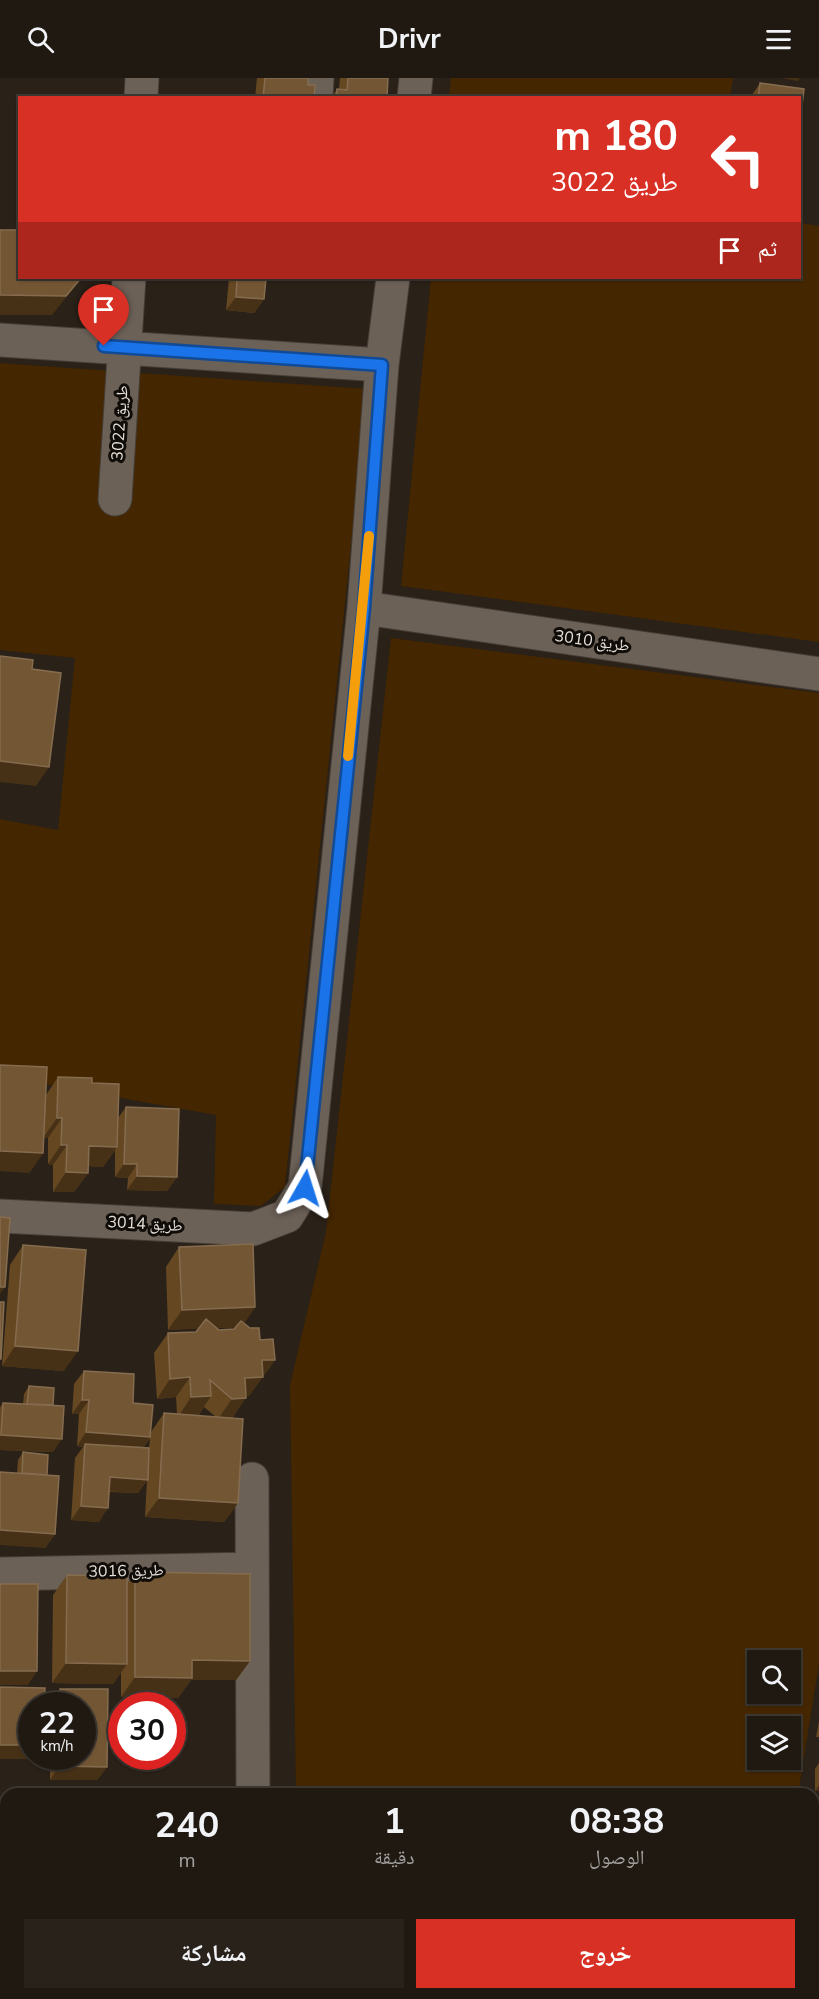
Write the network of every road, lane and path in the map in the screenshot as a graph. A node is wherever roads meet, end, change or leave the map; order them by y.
1 (142, 78) edge
2 (317, 78) edge
3 (416, 78) edge
4 (141, 96) edge
5 (316, 96) edge
6 (414, 96) edge
7 (129, 279) edge
8 (393, 279) edge
9 (0, 340) edge
10 (125, 347) junction
11 (382, 365) junction
12 (115, 499) dead end
13 (364, 608) junction
14 (819, 674) edge
15 (0, 1216) edge
16 (252, 1479) dead end
17 (252, 1569) junction
18 (0, 1574) edge
19 (253, 1788) edge

1 - 4 street
2 - 5 street
3 - 6 street
7 - 10 street, طريق 3022
8 - 11 street
9 - 10 street
10 - 11 street
10 - 12 street, طريق 3022
11 - 13 street
13 - 14 street, طريق 3010
13 - 15 street, طريق 3014
16 - 17 street
17 - 18 street, طريق 3016
17 - 19 street

